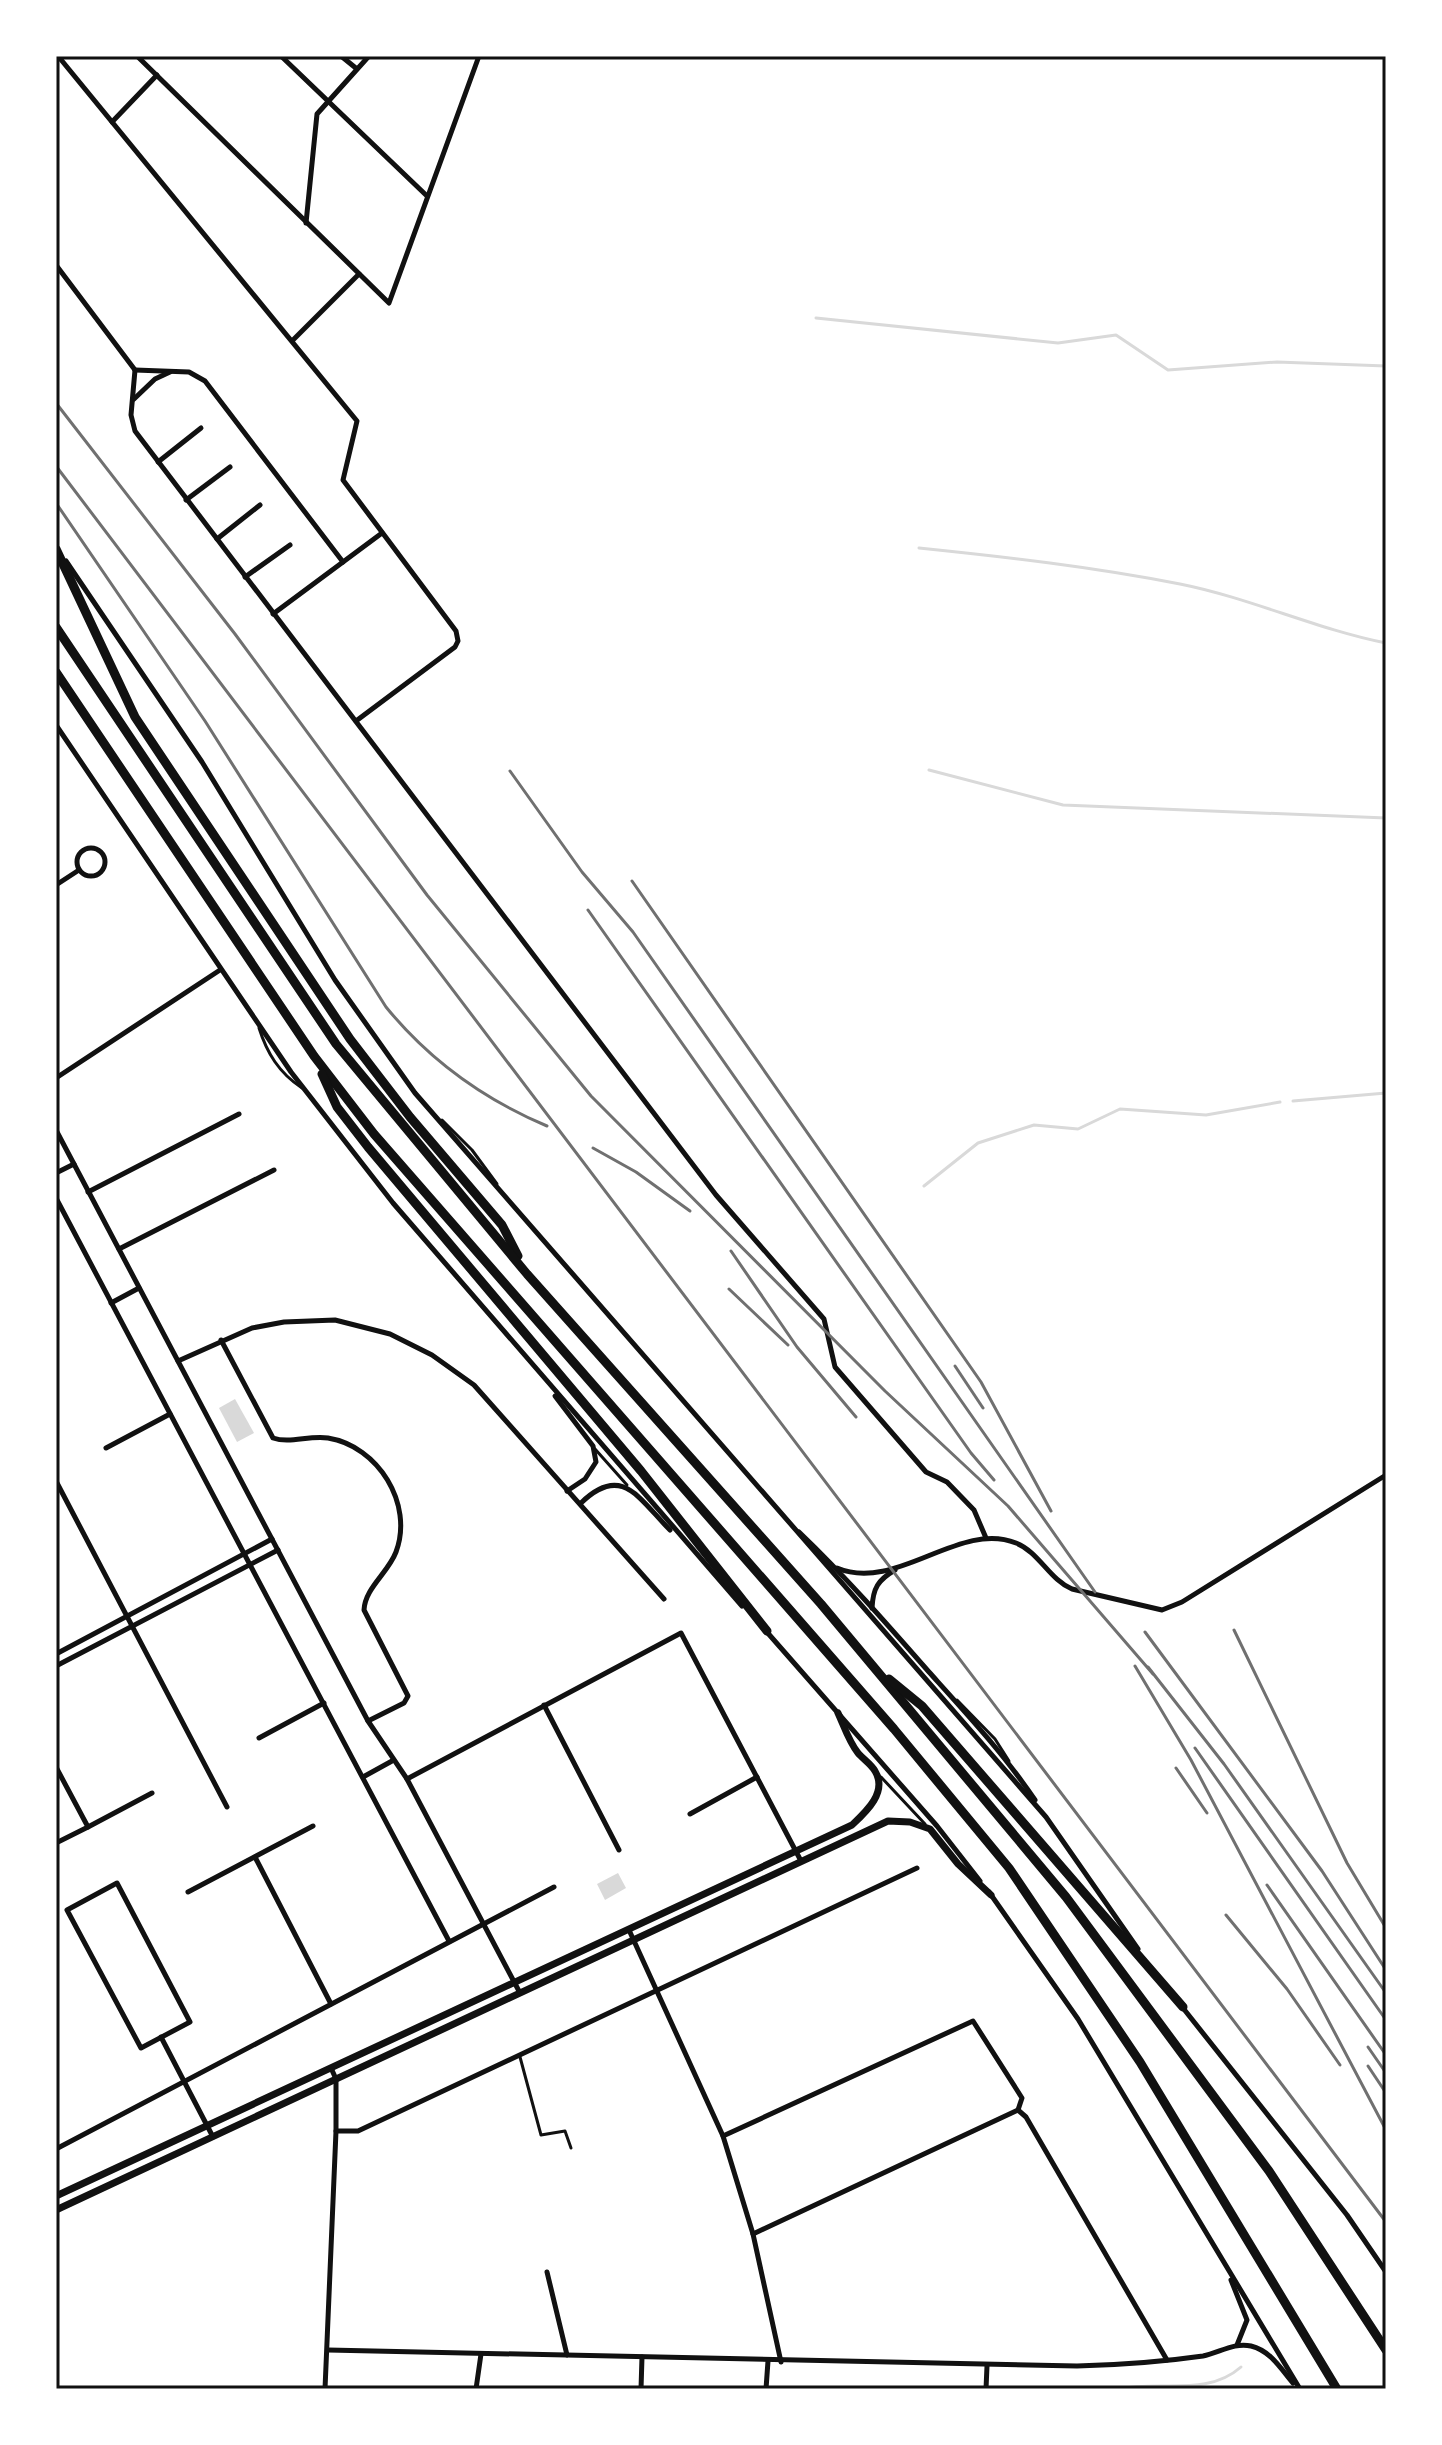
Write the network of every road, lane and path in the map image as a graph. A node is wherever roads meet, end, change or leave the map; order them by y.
1 (58, 56) edge
2 (137, 56) edge
3 (281, 56) edge
4 (341, 56) edge
5 (369, 56) edge
6 (479, 56) edge
7 (357, 69) junction
8 (157, 75) junction
9 (328, 99) junction
10 (112, 122) junction
11 (427, 196) junction
12 (306, 223) junction
13 (56, 265) edge
14 (359, 274) junction
15 (293, 340) junction
16 (135, 370) junction
17 (175, 370) junction
18 (132, 401) junction
19 (201, 428) dead end
20 (158, 462) junction
21 (230, 467) dead end
22 (186, 500) junction
23 (260, 505) dead end
24 (382, 533) junction
25 (217, 539) junction
26 (290, 545) dead end
27 (56, 548) edge
28 (343, 562) junction
29 (245, 577) junction
30 (273, 614) junction
31 (56, 627) edge
32 (56, 672) edge
33 (356, 721) junction
34 (56, 725) edge
35 (56, 731) edge
36 (69, 744) junction
37 (79, 870) junction
38 (56, 885) edge
39 (220, 970) junction
40 (314, 1056) junction
41 (56, 1078) edge
42 (239, 1114) dead end
43 (56, 1130) edge
44 (74, 1164) junction
45 (274, 1170) dead end
46 (56, 1173) edge
47 (88, 1192) junction
48 (56, 1198) edge
49 (119, 1249) junction
50 (527, 1274) junction
51 (139, 1288) junction
52 (111, 1303) junction
53 (221, 1340) junction
54 (520, 1350) junction
55 (177, 1361) junction
56 (170, 1414) junction
57 (593, 1446) junction
58 (106, 1448) dead end
59 (1386, 1475) edge
60 (56, 1481) edge
61 (627, 1485) junction
62 (567, 1491) junction
63 (581, 1503) junction
64 (772, 1506) junction
65 (986, 1538) junction
66 (272, 1539) junction
67 (278, 1550) junction
68 (245, 1554) junction
69 (251, 1564) junction
70 (903, 1565) junction
71 (837, 1568) junction
72 (709, 1572) junction
73 (664, 1599) dead end
74 (872, 1608) junction
75 (127, 1615) junction
76 (133, 1626) junction
77 (767, 1631) junction
78 (56, 1654) edge
79 (56, 1666) edge
80 (873, 1667) junction
81 (324, 1703) junction
82 (544, 1705) junction
83 (838, 1713) junction
84 (368, 1721) junction
85 (259, 1738) dead end
86 (392, 1761) junction
87 (56, 1767) edge
88 (875, 1771) junction
89 (363, 1777) junction
90 (757, 1777) junction
91 (407, 1779) junction
92 (152, 1793) dead end
93 (227, 1807) dead end
94 (690, 1814) dead end
95 (1046, 1817) junction
96 (313, 1826) dead end
97 (88, 1827) junction
98 (930, 1829) junction
99 (56, 1843) edge
100 (619, 1850) dead end
101 (796, 1851) junction
102 (255, 1857) junction
103 (801, 1861) junction
104 (917, 1868) dead end
105 (554, 1887) dead end
106 (188, 1892) dead end
107 (991, 1895) junction
108 (483, 1924) junction
109 (629, 1930) junction
110 (634, 1940) junction
111 (449, 1941) junction
112 (514, 1983) junction
113 (657, 1990) junction
114 (520, 1993) junction
115 (331, 2004) junction
116 (1183, 2007) junction
117 (161, 2037) junction
118 (519, 2053) junction
119 (331, 2068) junction
120 (336, 2079) junction
121 (184, 2081) junction
122 (1018, 2110) junction
123 (208, 2126) junction
124 (336, 2131) junction
125 (723, 2136) junction
126 (213, 2137) junction
127 (571, 2148) dead end
128 (56, 2149) edge
129 (56, 2196) edge
130 (56, 2210) edge
131 (753, 2234) junction
132 (1223, 2263) junction
133 (547, 2272) dead end
134 (1386, 2272) edge
135 (1237, 2345) junction
136 (328, 2350) junction
137 (1386, 2350) edge
138 (481, 2354) junction
139 (567, 2355) junction
140 (642, 2357) junction
141 (1167, 2360) junction
142 (768, 2361) junction
143 (781, 2362) junction
144 (987, 2366) junction
145 (325, 2389) edge
146 (476, 2389) edge
147 (641, 2389) edge
148 (766, 2389) edge
149 (986, 2389) edge
150 (1299, 2389) edge
151 (1337, 2389) edge

1 - 10 street
2 - 8 street
3 - 9 street
4 - 7 street
5 - 7 street
6 - 11 street
7 - 9 street
8 - 10 street
8 - 12 street
9 - 11 street
9 - 12 street
10 - 15 street
11 - 14 street
12 - 14 street
13 - 16 street
14 - 15 street
15 - 24 street
16 - 17 street
16 - 18 street
17 - 18 street
17 - 28 street
18 - 20 street
19 - 20 street
20 - 22 street
21 - 22 street
22 - 25 street
23 - 25 street
24 - 28 street
24 - 33 street
25 - 29 street
26 - 29 street
27 - 50 highway
27 - 64 street
28 - 30 street
29 - 30 street
30 - 33 street
31 - 50 highway
32 - 40 highway
33 - 65 street
34 - 36 street
35 - 36 street
36 - 39 street
37 - 37 street
37 - 38 street
39 - 41 street
39 - 54 street
40 - 77 highway
40 - 151 highway
42 - 47 street
43 - 44 street
44 - 46 street
44 - 47 street
45 - 49 street
47 - 49 street
48 - 52 street
49 - 51 street
50 - 80 highway
51 - 52 street
51 - 55 street
52 - 56 street
53 - 55 street
53 - 62 street
53 - 84 street
54 - 57 street
54 - 72 street
55 - 66 street
56 - 58 street
56 - 68 street
57 - 61 lane
57 - 62 street
59 - 65 street
60 - 75 street
61 - 63 street
61 - 72 street
62 - 63 street
63 - 73 street
64 - 71 street
64 - 95 street
65 - 70 street
66 - 67 street
66 - 68 street
67 - 69 street
67 - 84 street
68 - 69 street
68 - 75 street
69 - 76 street
69 - 81 street
70 - 71 street
70 - 74 street
71 - 74 street
72 - 77 street
74 - 95 street
75 - 76 street
75 - 78 street
76 - 79 street
76 - 93 street
77 - 83 street
80 - 116 highway
80 - 137 highway
81 - 85 street
81 - 89 street
82 - 90 street
82 - 91 street
82 - 100 street
83 - 88 main road
83 - 107 street
84 - 86 street
86 - 89 street
86 - 91 street
87 - 97 street
88 - 98 lane
88 - 101 main road
89 - 111 street
90 - 94 street
90 - 101 street
91 - 108 street
92 - 97 street
95 - 116 street
96 - 102 street
97 - 99 street
98 - 103 main road
98 - 107 main road
101 - 103 street
101 - 109 main road
102 - 106 street
102 - 115 street
103 - 110 main road
104 - 113 street
105 - 108 street
107 - 132 street
108 - 111 street
108 - 112 street
109 - 110 street
109 - 112 main road
110 - 113 street
110 - 114 main road
111 - 115 street
112 - 114 street
112 - 119 main road
113 - 118 street
113 - 125 street
114 - 120 main road
115 - 121 street
116 - 134 street
117 - 117 street
117 - 121 street
118 - 124 street
118 - 127 lane
119 - 120 street
119 - 123 main road
120 - 124 street
120 - 126 main road
121 - 123 street
121 - 128 street
122 - 125 street
122 - 131 street
122 - 141 street
123 - 126 street
123 - 129 main road
124 - 136 street
125 - 131 street
126 - 130 main road
131 - 143 street
132 - 135 street
132 - 150 street
133 - 139 street
135 - 141 street
135 - 150 street
136 - 138 street
136 - 145 street
138 - 139 street
138 - 146 street
139 - 140 street
140 - 142 street
140 - 147 street
141 - 144 street
142 - 143 street
142 - 148 street
143 - 144 street
144 - 149 street

